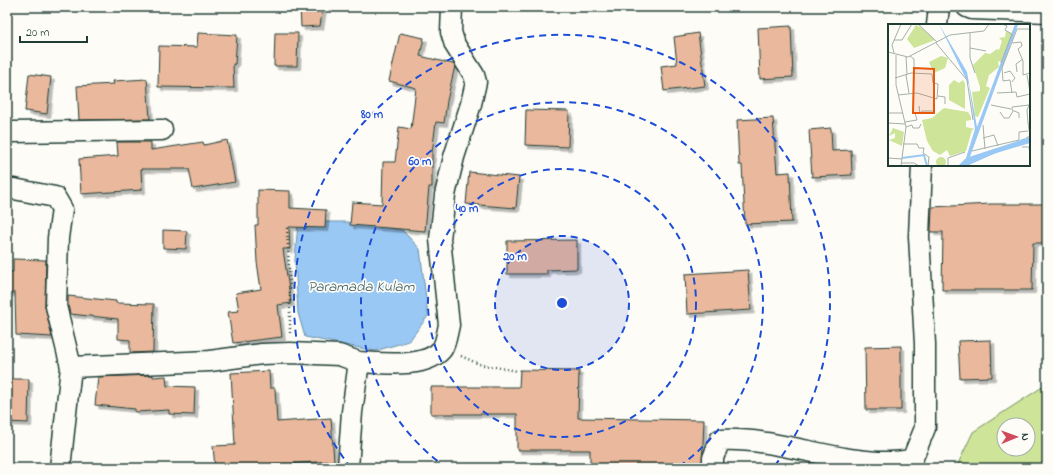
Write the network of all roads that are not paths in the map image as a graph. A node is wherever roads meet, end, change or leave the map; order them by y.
1 (452, 7) edge
2 (939, 7) edge
3 (966, 7) edge
4 (1047, 12) edge
5 (937, 24) edge
6 (162, 130) dead end
7 (7, 134) edge
8 (922, 166) edge
9 (7, 189) edge
10 (359, 362) junction
11 (71, 368) junction
12 (60, 468) edge
13 (348, 468) edge
14 (713, 468) edge

1 - 10 street
2 - 5 street
3 - 4 street
6 - 7 street
8 - 14 street
9 - 11 street
10 - 11 street
10 - 13 street
11 - 12 street

